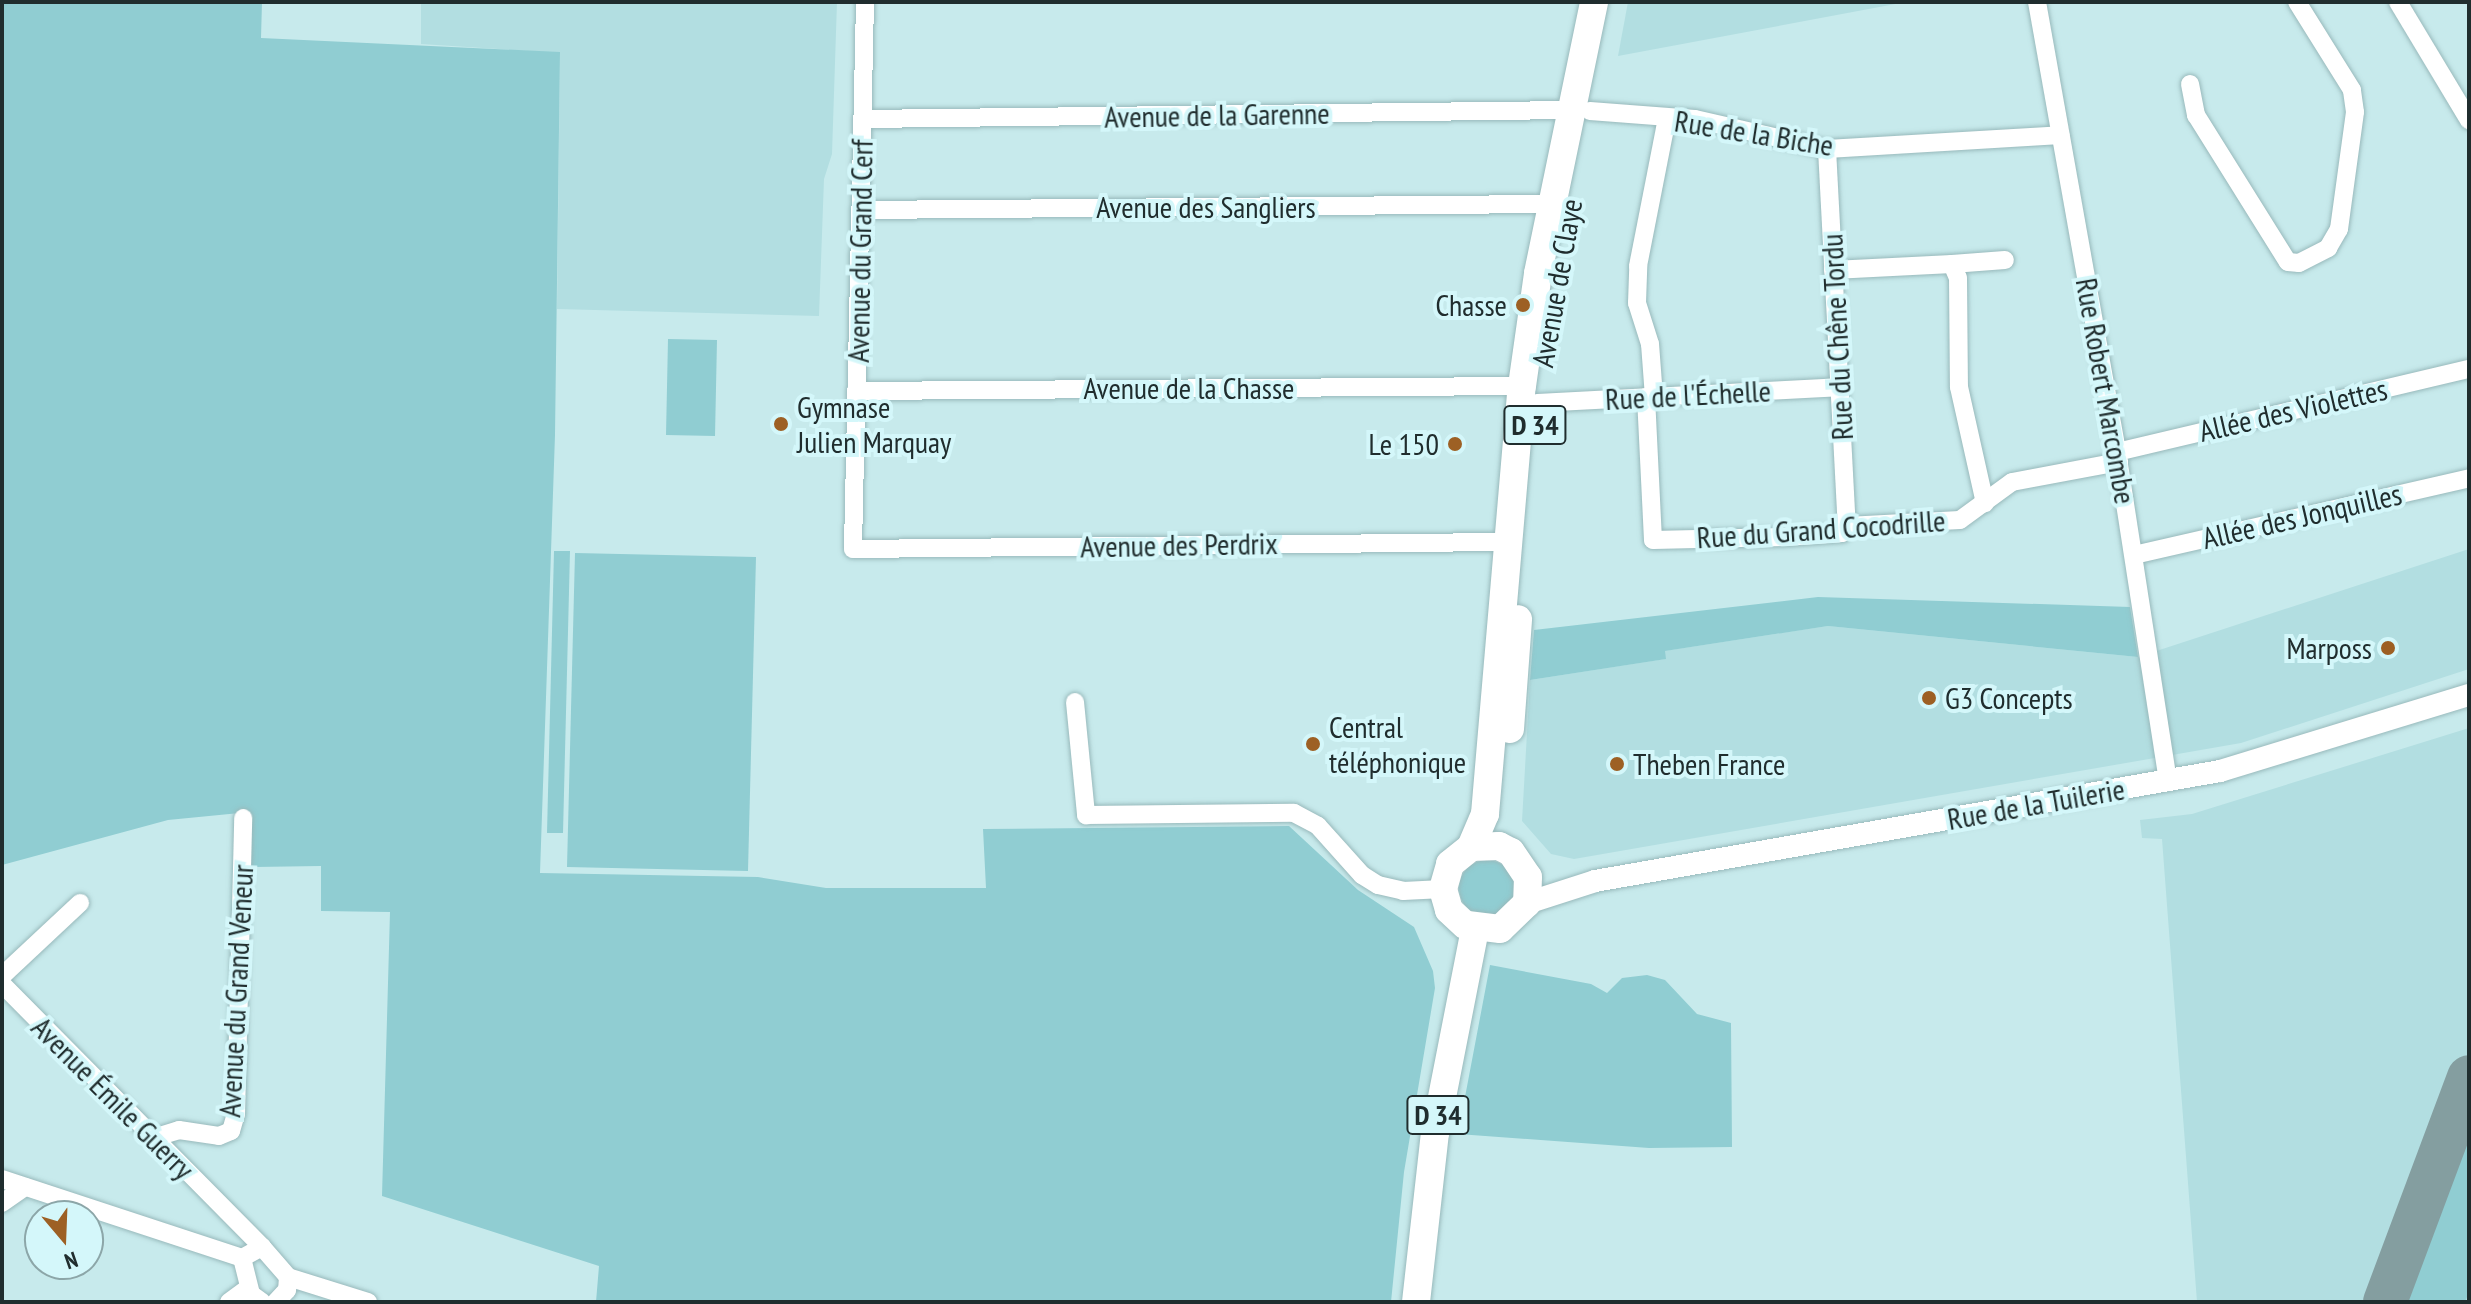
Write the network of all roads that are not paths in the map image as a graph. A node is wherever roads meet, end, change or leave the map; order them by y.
1 (865, 2) edge
2 (1594, 2) edge
3 (1612, 2) edge
4 (2037, 2) edge
5 (2297, 2) edge
6 (2398, 2) edge
7 (2190, 84) dead end
8 (1580, 111) junction
9 (1667, 118) junction
10 (863, 119) junction
11 (2469, 120) edge
12 (2061, 135) junction
13 (1827, 149) junction
14 (1552, 204) junction
15 (860, 210) junction
16 (2005, 260) dead end
17 (1952, 264) junction
18 (1833, 270) junction
19 (2469, 369) edge
20 (1839, 387) junction
21 (856, 391) junction
22 (1529, 394) junction
23 (1650, 397) junction
24 (2118, 457) junction
25 (2469, 478) edge
26 (1985, 503) junction
27 (1847, 526) junction
28 (1505, 542) junction
29 (853, 549) joint
30 (2134, 555) junction
31 (2469, 695) edge
32 (1075, 702) dead end
33 (2168, 782) junction
34 (243, 818) dead end
35 (1471, 847) junction
36 (1517, 858) junction
37 (1595, 881) junction
38 (1443, 889) junction
39 (80, 903) dead end
40 (1527, 903) junction
41 (1475, 930) junction
42 (2, 976) edge
43 (2, 984) edge
44 (153, 1138) junction
45 (2, 1179) edge
46 (25, 1187) junction
47 (2, 1203) edge
48 (250, 1253) junction
49 (288, 1277) junction
50 (248, 1288) junction
51 (229, 1302) edge
52 (262, 1302) edge
53 (276, 1302) edge
54 (368, 1302) edge
55 (1416, 1302) edge

1 - 10 street, Avenue du Grand Cerf
2 - 8 main road, Avenue de Claye / D 34
3 - 8 main road, Avenue de Claye / D 34
4 - 12 street, Rue Robert Marcombe
5 - 7 street
6 - 11 street
8 - 9 street, Rue de la Biche
8 - 10 street, Avenue de la Garenne
8 - 14 main road, Avenue de Claye / D 34
8 - 22 main road, Avenue de Claye / D 34
9 - 13 street, Rue de la Biche
9 - 23 street
10 - 15 street, Avenue du Grand Cerf
12 - 13 street, Rue de la Biche
12 - 24 street, Rue Robert Marcombe
13 - 18 street, Rue du Chêne Tordu
14 - 15 street, Avenue des Sangliers
14 - 22 main road, Avenue de Claye / D 34
15 - 21 street, Avenue du Grand Cerf
16 - 17 street
17 - 18 street
17 - 26 street
18 - 20 street, Rue du Chêne Tordu
19 - 24 street, Allée des Violettes
20 - 23 street, Rue de l'Échelle
20 - 27 street, Rue du Chêne Tordu
21 - 22 street, Avenue de la Chasse
21 - 29 street, Avenue du Grand Cerf
22 - 23 street, Rue de l'Échelle
22 - 28 main road, Avenue de Claye / D 34
22 - 36 main road, Avenue de Claye / D 34
23 - 27 street, Rue du Grand Cocodrille
24 - 26 street, Rue du Grand Cocodrille
24 - 30 street, Rue Robert Marcombe
25 - 30 street, Allée des Jonquilles
26 - 27 street, Rue du Grand Cocodrille
28 - 29 street, Avenue des Perdrix
28 - 35 main road, Avenue de Claye / D 34
30 - 33 street, Rue Robert Marcombe
31 - 33 street, Rue de la Tuilerie
32 - 38 street
33 - 37 street, Rue de la Tuilerie
34 - 44 street, Avenue du Grand Veneur
35 - 36 main road
35 - 38 main road, Avenue de Claye
36 - 37 street, Rue de la Tuilerie
36 - 40 main road, Avenue de Claye
37 - 40 street, Rue de la Tuilerie
38 - 41 main road
39 - 42 street
40 - 41 main road
41 - 55 main road, D 34
43 - 44 street, Avenue Émile Guerry
44 - 48 street, Avenue Émile Guerry
45 - 46 street
46 - 47 street
46 - 48 street
48 - 49 street, Avenue Émile Guerry
48 - 50 street
49 - 53 street
49 - 54 street
50 - 51 street
50 - 52 street

